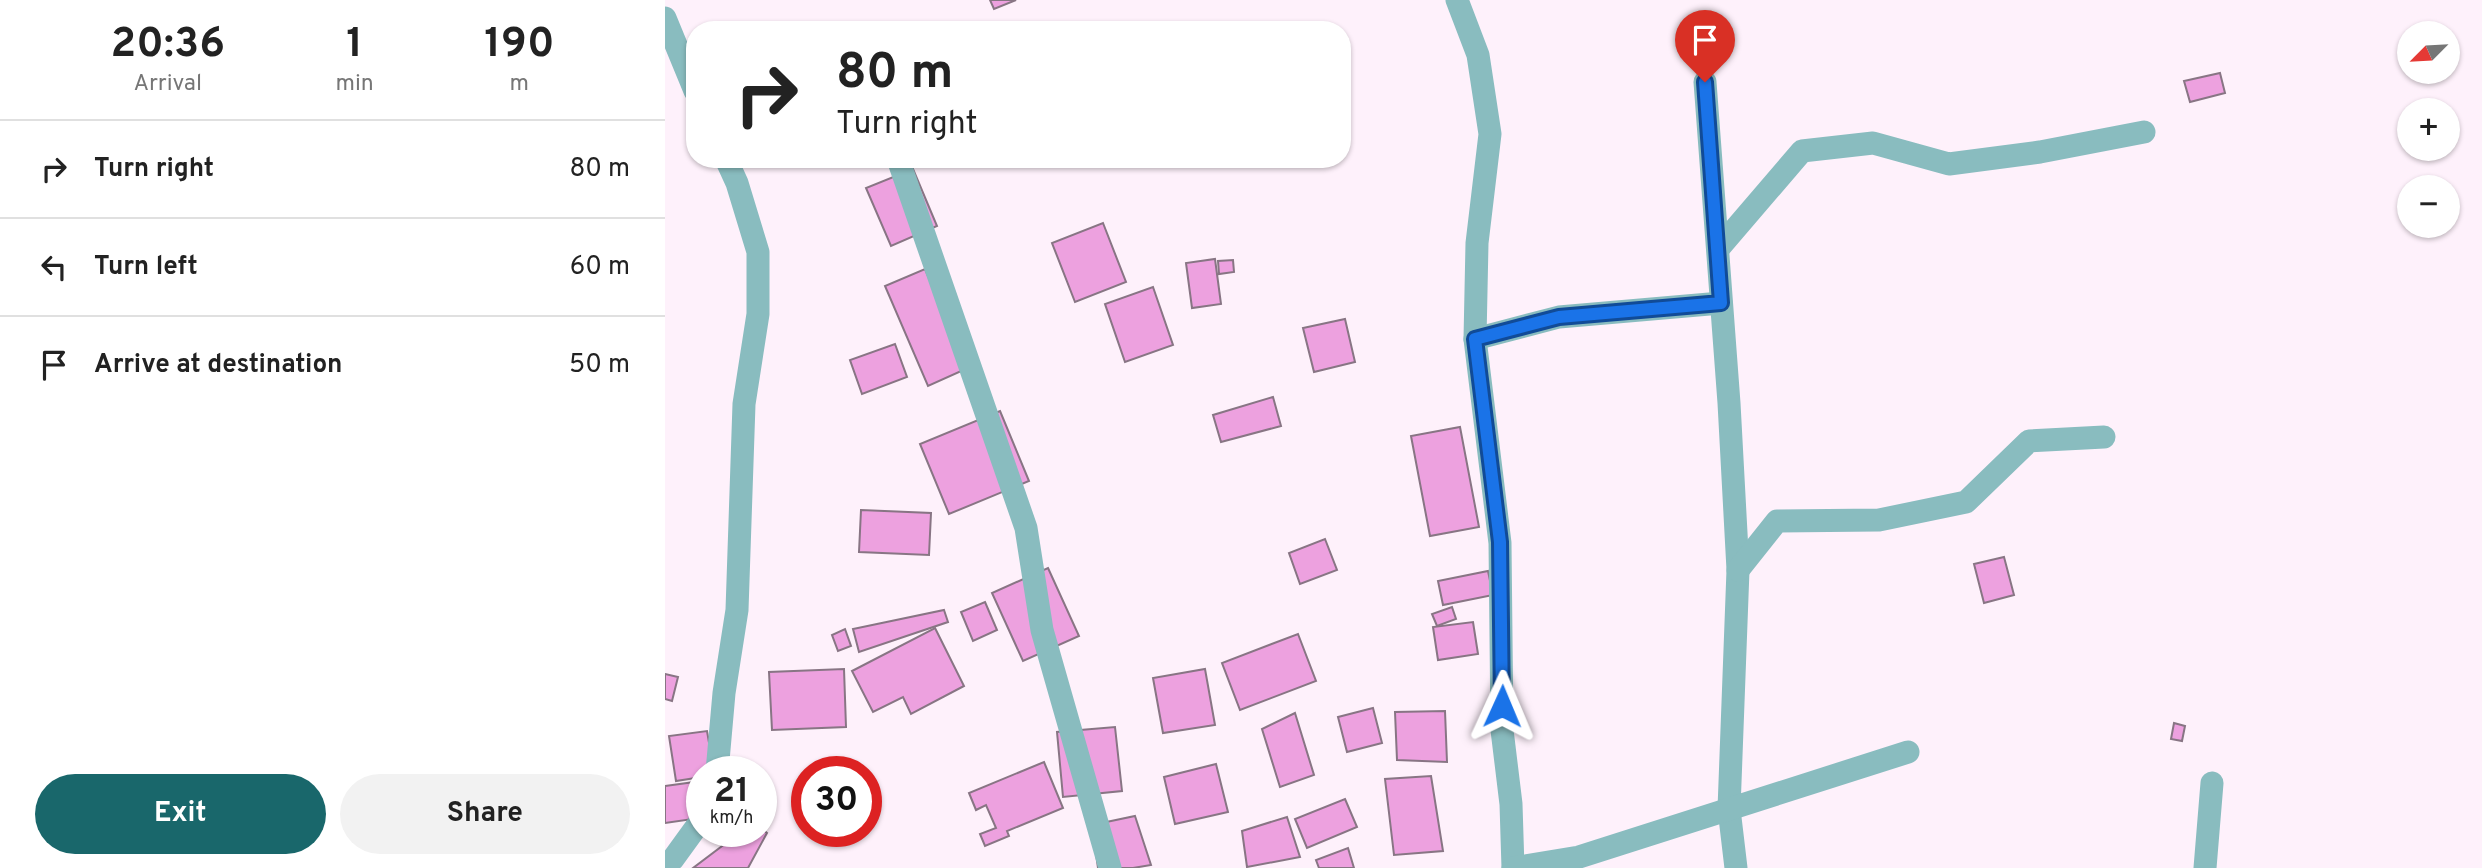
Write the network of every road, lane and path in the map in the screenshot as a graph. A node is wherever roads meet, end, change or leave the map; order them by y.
1 (1457, 0) edge
2 (665, 18) edge
3 (686, 69) edge
4 (1705, 82) dead end
5 (2144, 132) dead end
6 (730, 168) edge
7 (901, 168) edge
8 (1717, 249) junction
9 (1721, 303) junction
10 (1475, 339) junction
11 (2104, 436) dead end
12 (1738, 570) junction
13 (1908, 752) dead end
14 (718, 756) edge
15 (2212, 783) dead end
16 (1729, 808) junction
17 (686, 841) edge
18 (665, 865) edge
19 (1110, 868) edge
20 (1513, 868) edge
21 (1736, 868) edge
22 (2205, 868) edge

1 - 10 street
2 - 3 street
4 - 8 street
5 - 8 street
6 - 14 street
7 - 19 street
8 - 9 street
9 - 10 street
9 - 12 street
10 - 20 street
11 - 12 street
12 - 16 street
13 - 16 street
15 - 22 street
16 - 20 street
16 - 21 street
17 - 18 street

